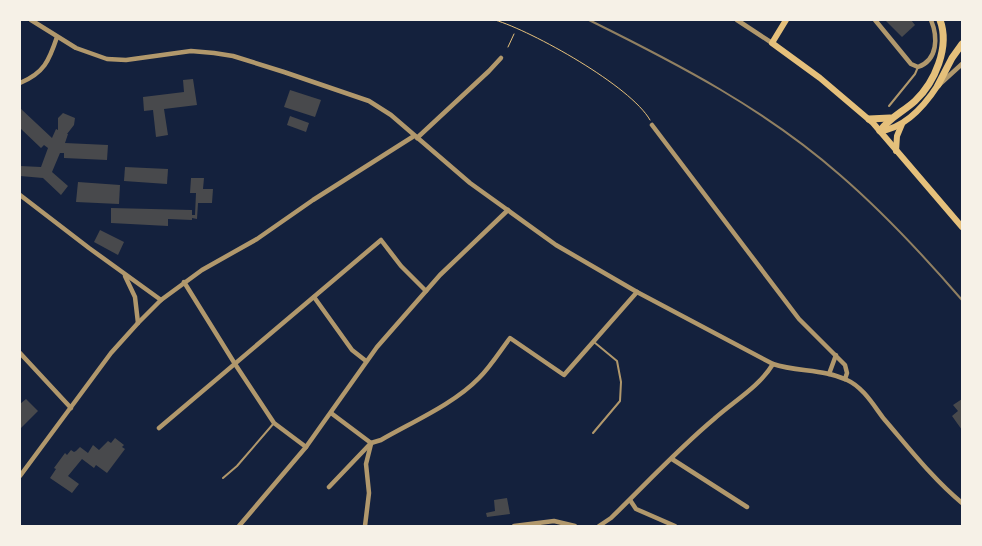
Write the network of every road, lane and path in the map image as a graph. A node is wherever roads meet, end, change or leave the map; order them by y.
1 (495, 20) edge
2 (737, 20) edge
3 (786, 20) edge
4 (876, 20) edge
5 (931, 20) edge
6 (940, 20) edge
7 (34, 21) edge
8 (514, 34) dead end
9 (57, 38) junction
10 (772, 43) junction
11 (962, 44) edge
12 (508, 47) dead end
13 (501, 58) dead end
14 (962, 64) edge
15 (918, 67) junction
16 (20, 83) edge
17 (938, 85) junction
18 (889, 106) dead end
19 (890, 118) junction
20 (869, 119) junction
21 (902, 124) junction
22 (652, 125) joint
23 (880, 131) junction
24 (416, 137) junction
25 (896, 151) junction
26 (20, 195) edge
27 (508, 210) junction
28 (962, 227) edge
29 (124, 274) junction
30 (184, 282) junction
31 (426, 291) junction
32 (637, 292) junction
33 (314, 297) junction
34 (161, 300) junction
35 (138, 322) junction
36 (593, 341) junction
37 (20, 353) edge
38 (836, 355) junction
39 (366, 361) junction
40 (235, 364) junction
41 (773, 364) junction
42 (829, 374) junction
43 (845, 379) junction
44 (71, 408) junction
45 (331, 413) junction
46 (274, 423) junction
47 (159, 428) dead end
48 (593, 433) dead end
49 (371, 443) junction
50 (306, 447) junction
51 (672, 459) junction
52 (20, 476) edge
53 (223, 478) dead end
54 (329, 487) dead end
55 (630, 500) junction
56 (962, 503) edge
57 (747, 507) dead end
58 (239, 526) edge
59 (365, 526) edge
60 (514, 526) edge
61 (575, 526) edge
62 (599, 526) edge
63 (675, 526) edge

1 - 22 path
2 - 10 street
3 - 10 main road
4 - 15 street
5 - 15 street
6 - 19 highway
7 - 9 street
8 - 12 path
9 - 16 street
9 - 24 street
10 - 20 main road
11 - 17 highway
13 - 24 street
14 - 17 street
15 - 18 lane
17 - 21 main road
19 - 20 highway
19 - 23 highway
20 - 23 main road
21 - 23 main road
21 - 25 main road
22 - 38 street
23 - 25 main road
24 - 27 street
24 - 30 street
25 - 28 main road
26 - 29 street
27 - 31 street
27 - 32 street
29 - 34 street
29 - 35 street
30 - 34 street
30 - 40 street
31 - 33 street
31 - 39 street
32 - 36 street
32 - 41 street
33 - 39 street
33 - 40 street
34 - 35 street
35 - 44 street
36 - 48 lane
36 - 49 street
37 - 44 street
38 - 42 street
38 - 43 street
39 - 45 street
40 - 46 street
40 - 47 street
41 - 42 street
41 - 51 street
42 - 43 street
43 - 56 street
44 - 52 street
45 - 49 street
45 - 50 street
46 - 50 street
46 - 53 lane
49 - 54 street
49 - 59 street
50 - 58 street
51 - 55 street
51 - 57 street
55 - 62 street
55 - 63 street
60 - 61 street

